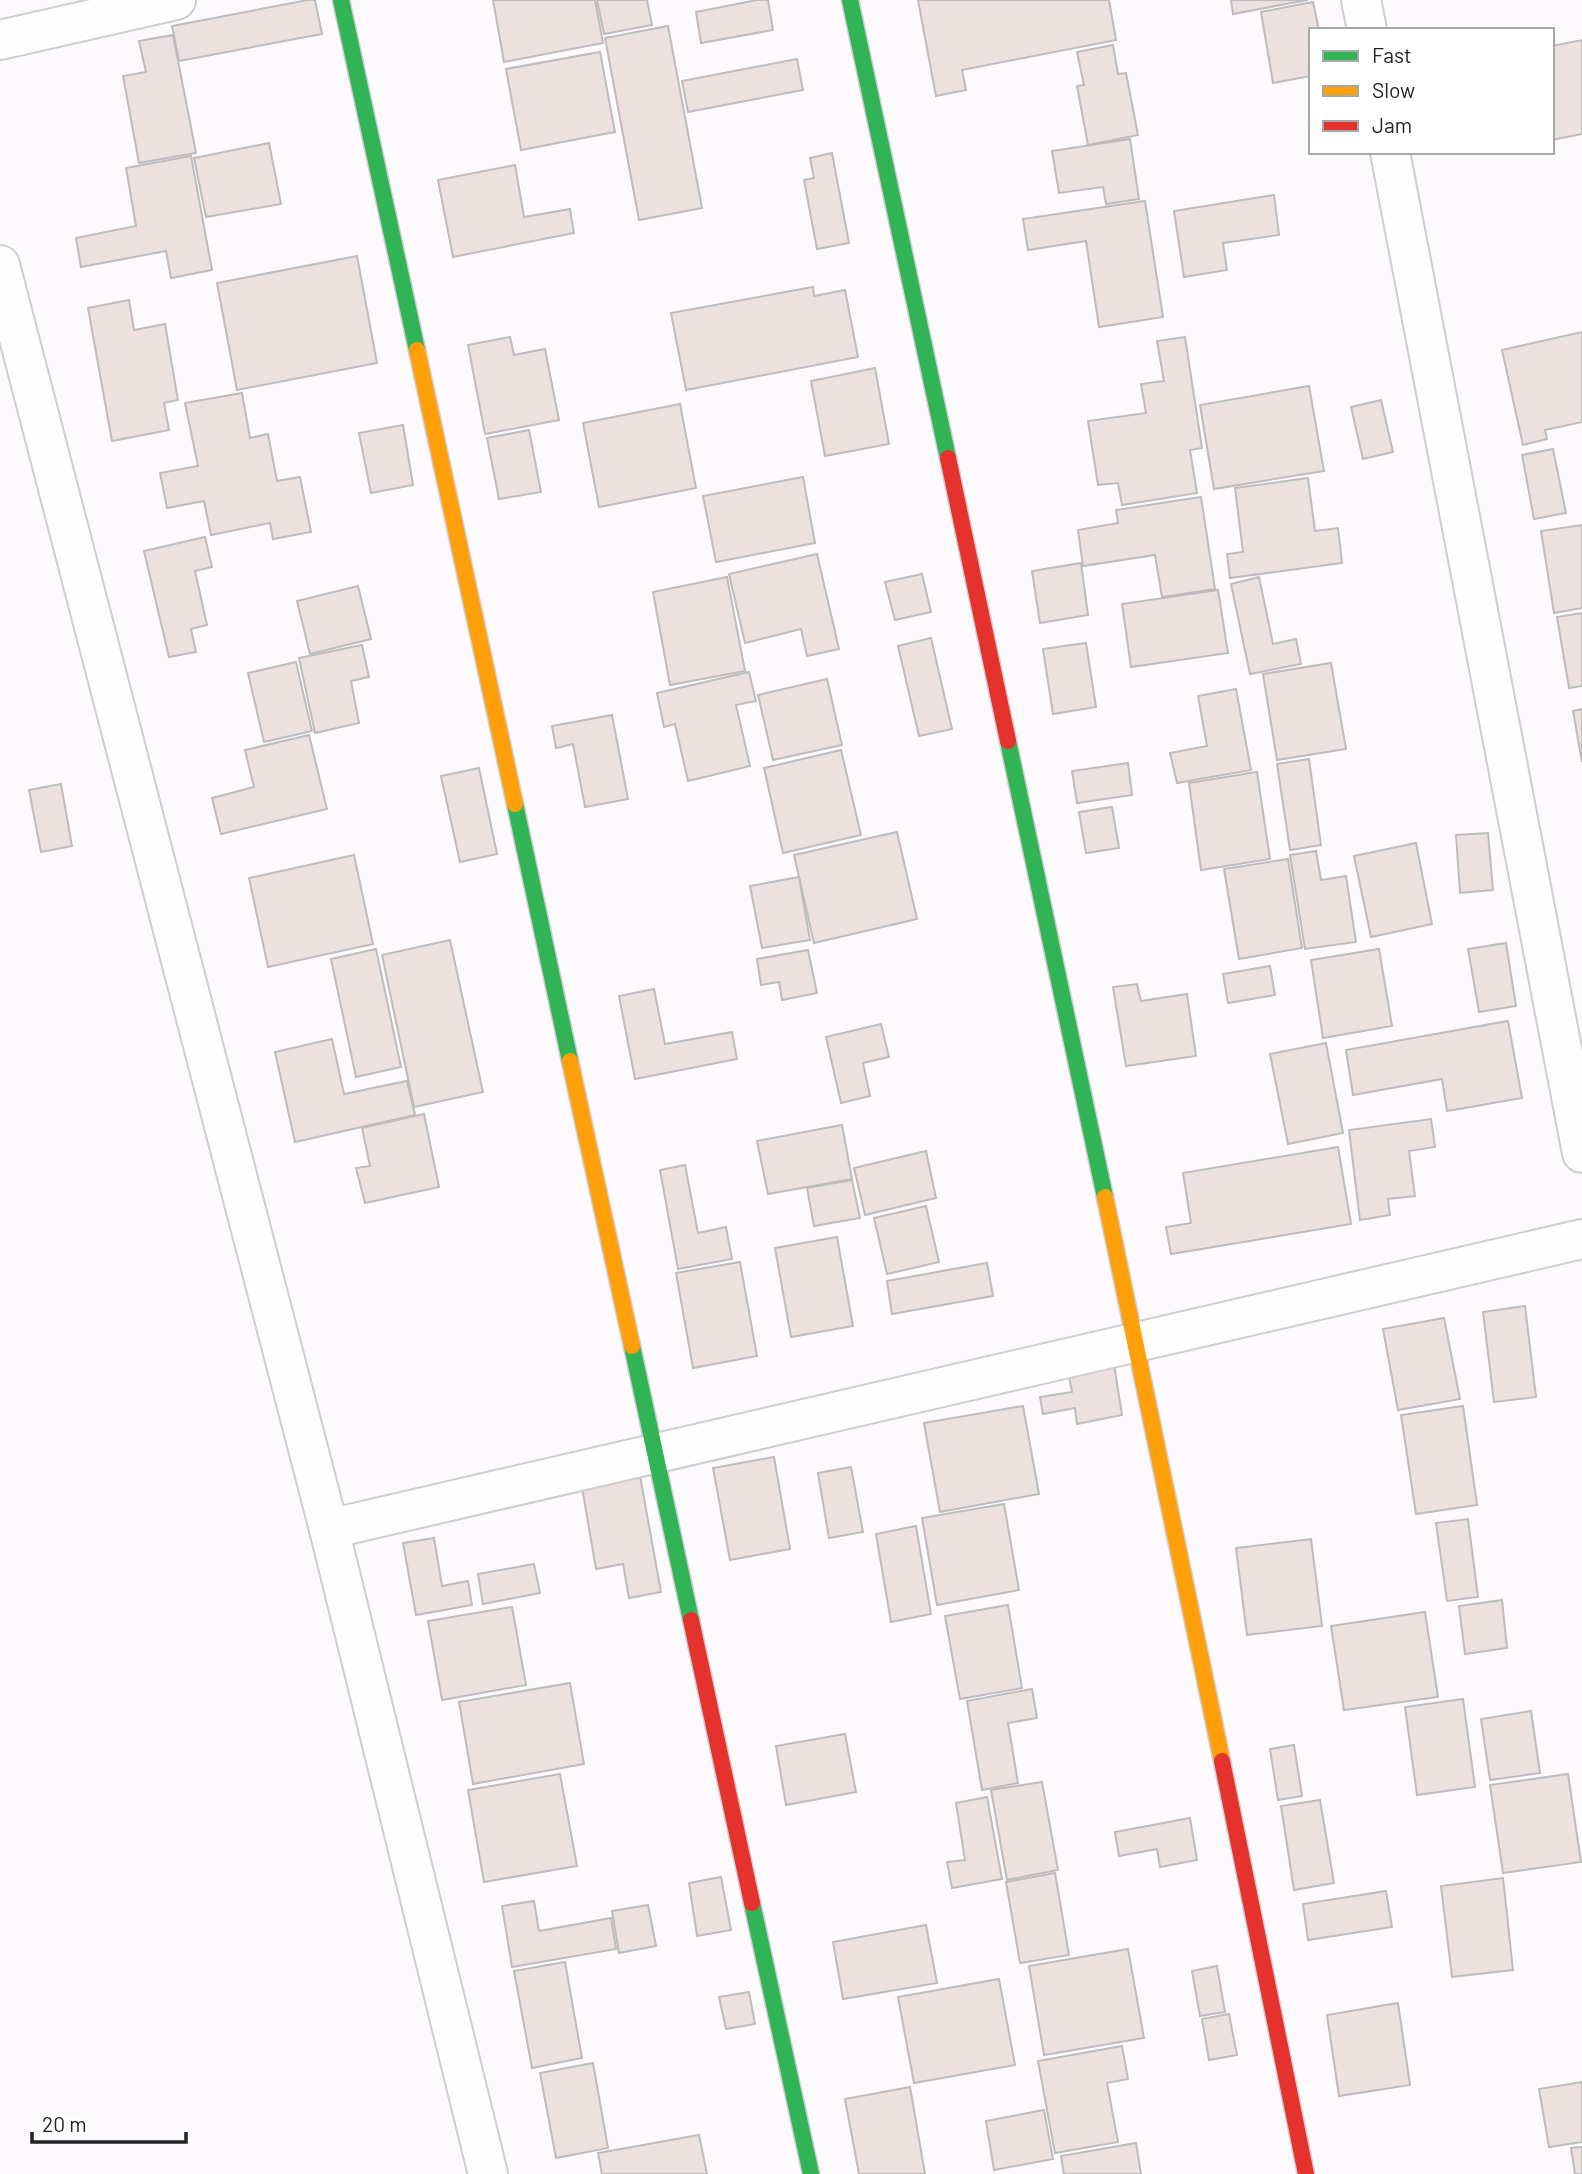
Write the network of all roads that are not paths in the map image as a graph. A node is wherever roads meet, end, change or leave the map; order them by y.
1 (176, 0) edge
2 (341, 0) edge
3 (850, 0) edge
4 (1361, 0) edge
5 (1367, 28) edge
6 (0, 40) edge
7 (1390, 154) edge
8 (0, 265) edge
9 (1582, 1153) edge
10 (1582, 1239) edge
11 (1136, 1341) junction
12 (654, 1454) junction
13 (329, 1529) junction
14 (488, 2174) edge
15 (811, 2174) edge
16 (1306, 2174) edge

1 - 6 street
2 - 12 street
3 - 11 street
4 - 5 street
7 - 9 street
8 - 13 street
10 - 11 street
11 - 12 street
11 - 16 street
12 - 13 street
12 - 15 street
13 - 14 street

